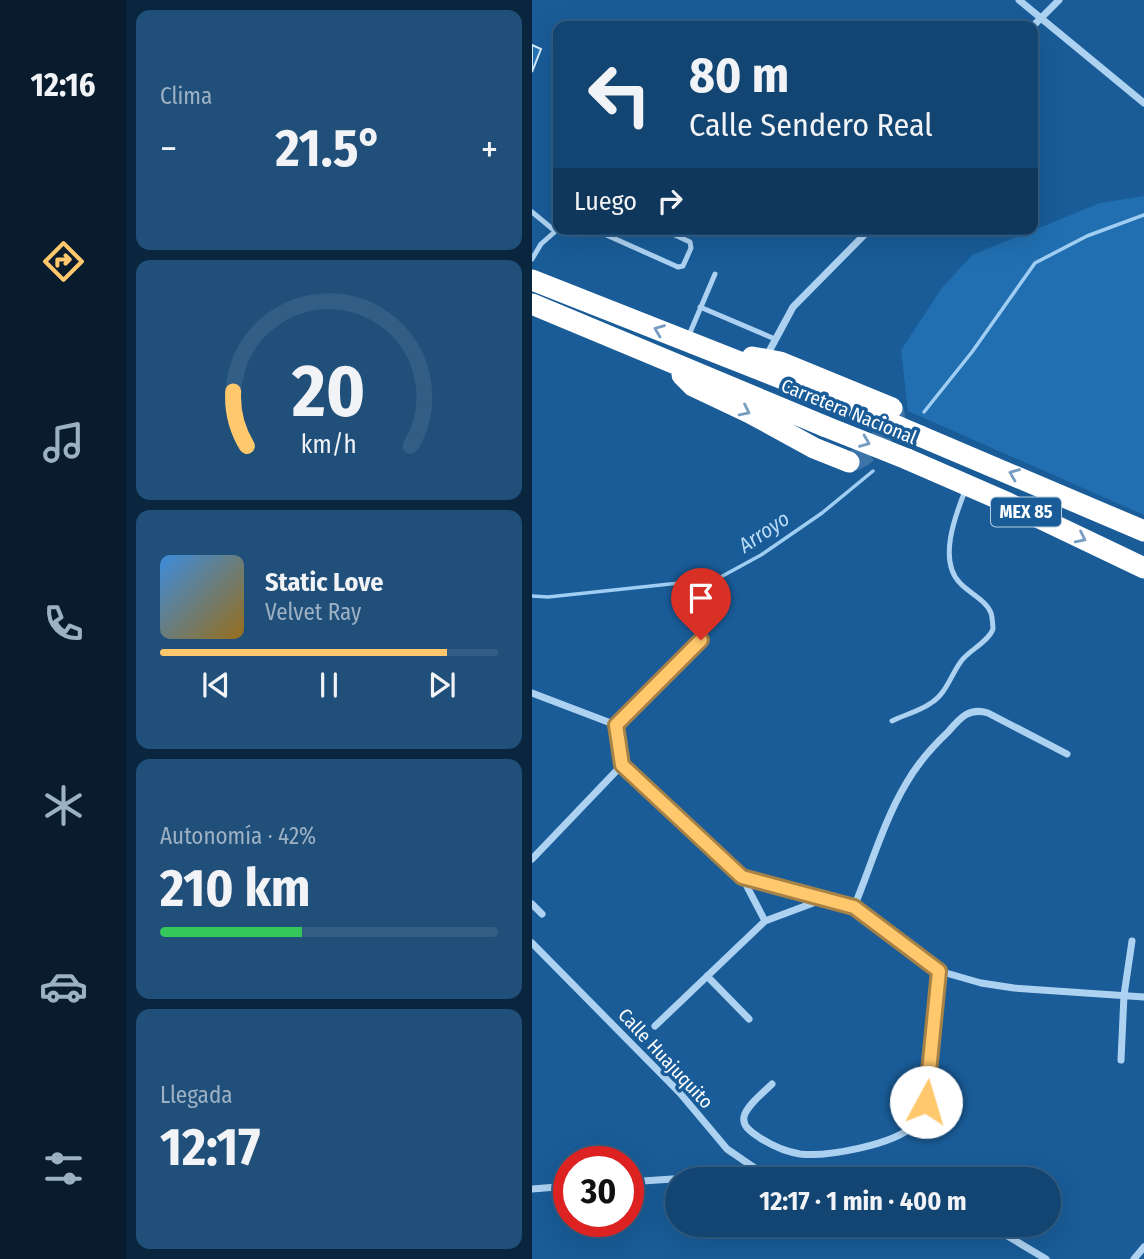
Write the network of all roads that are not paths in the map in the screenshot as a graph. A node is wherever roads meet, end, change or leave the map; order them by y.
1 (1019, 0) edge
2 (1046, 0) edge
3 (1059, 0) edge
4 (1051, 8) junction
5 (1041, 19) junction
6 (1038, 22) edge
7 (1144, 103) edge
8 (532, 212) edge
9 (553, 227) edge
10 (553, 234) edge
11 (606, 235) edge
12 (675, 235) edge
13 (864, 235) edge
14 (532, 259) edge
15 (715, 274) dead end
16 (532, 280) edge
17 (532, 304) edge
18 (700, 307) junction
19 (686, 341) junction
20 (770, 349) junction
21 (722, 355) junction
22 (673, 362) junction
23 (892, 408) dead end
24 (849, 462) dead end
25 (967, 485) junction
26 (1144, 531) edge
27 (1144, 568) edge
28 (701, 640) dead end
29 (532, 693) edge
30 (892, 721) dead end
31 (616, 725) junction
32 (1068, 754) dead end
33 (622, 765) junction
34 (532, 859) edge
35 (742, 877) junction
36 (825, 899) junction
37 (532, 904) edge
38 (854, 907) junction
39 (542, 914) dead end
40 (765, 921) junction
41 (1132, 941) dead end
42 (532, 943) edge
43 (939, 971) junction
44 (708, 976) junction
45 (1124, 995) junction
46 (1144, 997) edge
47 (749, 1019) dead end
48 (655, 1026) dead end
49 (1121, 1060) dead end
50 (772, 1084) dead end
51 (753, 1167) edge
52 (665, 1180) edge
53 (644, 1181) edge
54 (553, 1187) edge
55 (532, 1189) edge
56 (1009, 1237) edge
57 (1144, 1247) edge
58 (1046, 1259) edge
59 (1134, 1259) edge

1 - 5 street
2 - 4 street
3 - 4 street
4 - 5 street
5 - 6 street
5 - 7 street
8 - 9 lane
10 - 14 lane
11 - 12 lane
13 - 20 street
15 - 18 lane
19 -> 16 highway, Carretera Nacional / MEX 85
17 - 22 highway, Carretera Nacional / MEX 85
18 - 19 lane
18 - 20 lane
19 - 21 highway, Carretera Nacional / MEX 85
20 - 21 highway, MEX 85
20 - 23 highway, MEX 85
26 -> 21 highway, Carretera Nacional / MEX 85, bridge
22 -> 24 highway, MEX 85
22 -> 25 highway, Carretera Nacional / MEX 85, bridge
25 -> 27 highway, Carretera Nacional / MEX 85
25 - 30 lane
28 - 31 street
29 - 31 street
31 - 33 street
32 - 38 street
33 - 34 street
33 - 35 street
35 - 36 street
35 - 40 street
36 - 38 street
36 - 40 street
37 - 39 street
38 - 43 street
40 - 44 street
41 - 45 street
42 - 51 street, Calle Huajuquito
43 - 45 street
43 - 50 street
44 - 47 street
44 - 48 street
45 - 46 street
45 - 49 street
52 - 53 street
54 - 55 street
56 - 58 street
57 - 59 street

